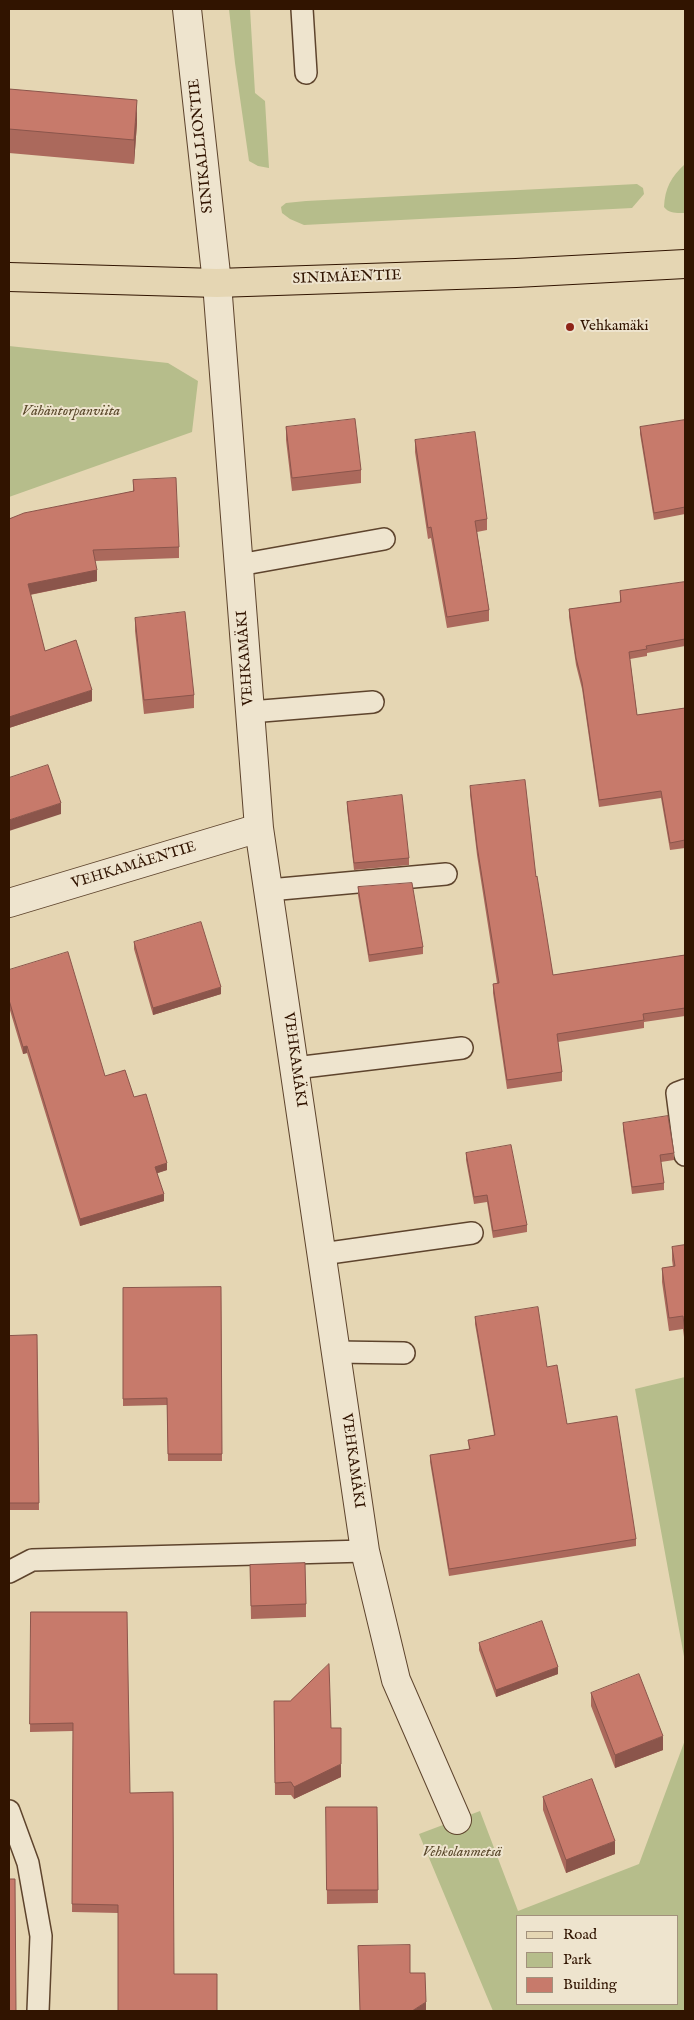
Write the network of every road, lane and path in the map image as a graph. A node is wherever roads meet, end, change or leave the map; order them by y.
1 (187, 9) edge
2 (302, 9) edge
3 (306, 72) dead end
4 (685, 264) edge
5 (9, 277) edge
6 (218, 283) junction
7 (384, 539) dead end
8 (239, 565) junction
9 (373, 702) dead end
10 (250, 712) junction
11 (259, 828) junction
12 (446, 874) dead end
13 (269, 890) junction
14 (9, 903) edge
15 (462, 1048) dead end
16 (295, 1068) junction
17 (685, 1090) edge
18 (685, 1155) edge
19 (472, 1233) dead end
20 (322, 1254) junction
21 (336, 1352) junction
22 (404, 1354) dead end
23 (365, 1551) junction
24 (9, 1572) edge
25 (9, 1811) edge
26 (457, 1820) dead end
27 (38, 2011) edge

1 - 6 street, SINIKALLIONTIE
2 - 3 lane
4 - 6 main road, SINIMÄENTIE
5 - 6 main road, SINIMÄENTIE
6 - 8 street, VEHKAMÄKI
7 - 8 lane
8 - 10 street, VEHKAMÄKI
9 - 10 lane
10 - 11 street, VEHKAMÄKI
11 - 13 street, VEHKAMÄKI
11 - 14 street, VEHKAMÄENTIE
12 - 13 lane
13 - 16 street, VEHKAMÄKI
15 - 16 lane
16 - 20 street, VEHKAMÄKI
17 - 18 lane
19 - 20 lane
20 - 21 street, VEHKAMÄKI
21 - 22 lane
21 - 23 street, VEHKAMÄKI
23 - 24 lane
23 - 26 street, VEHKAMÄKI
25 - 27 lane

